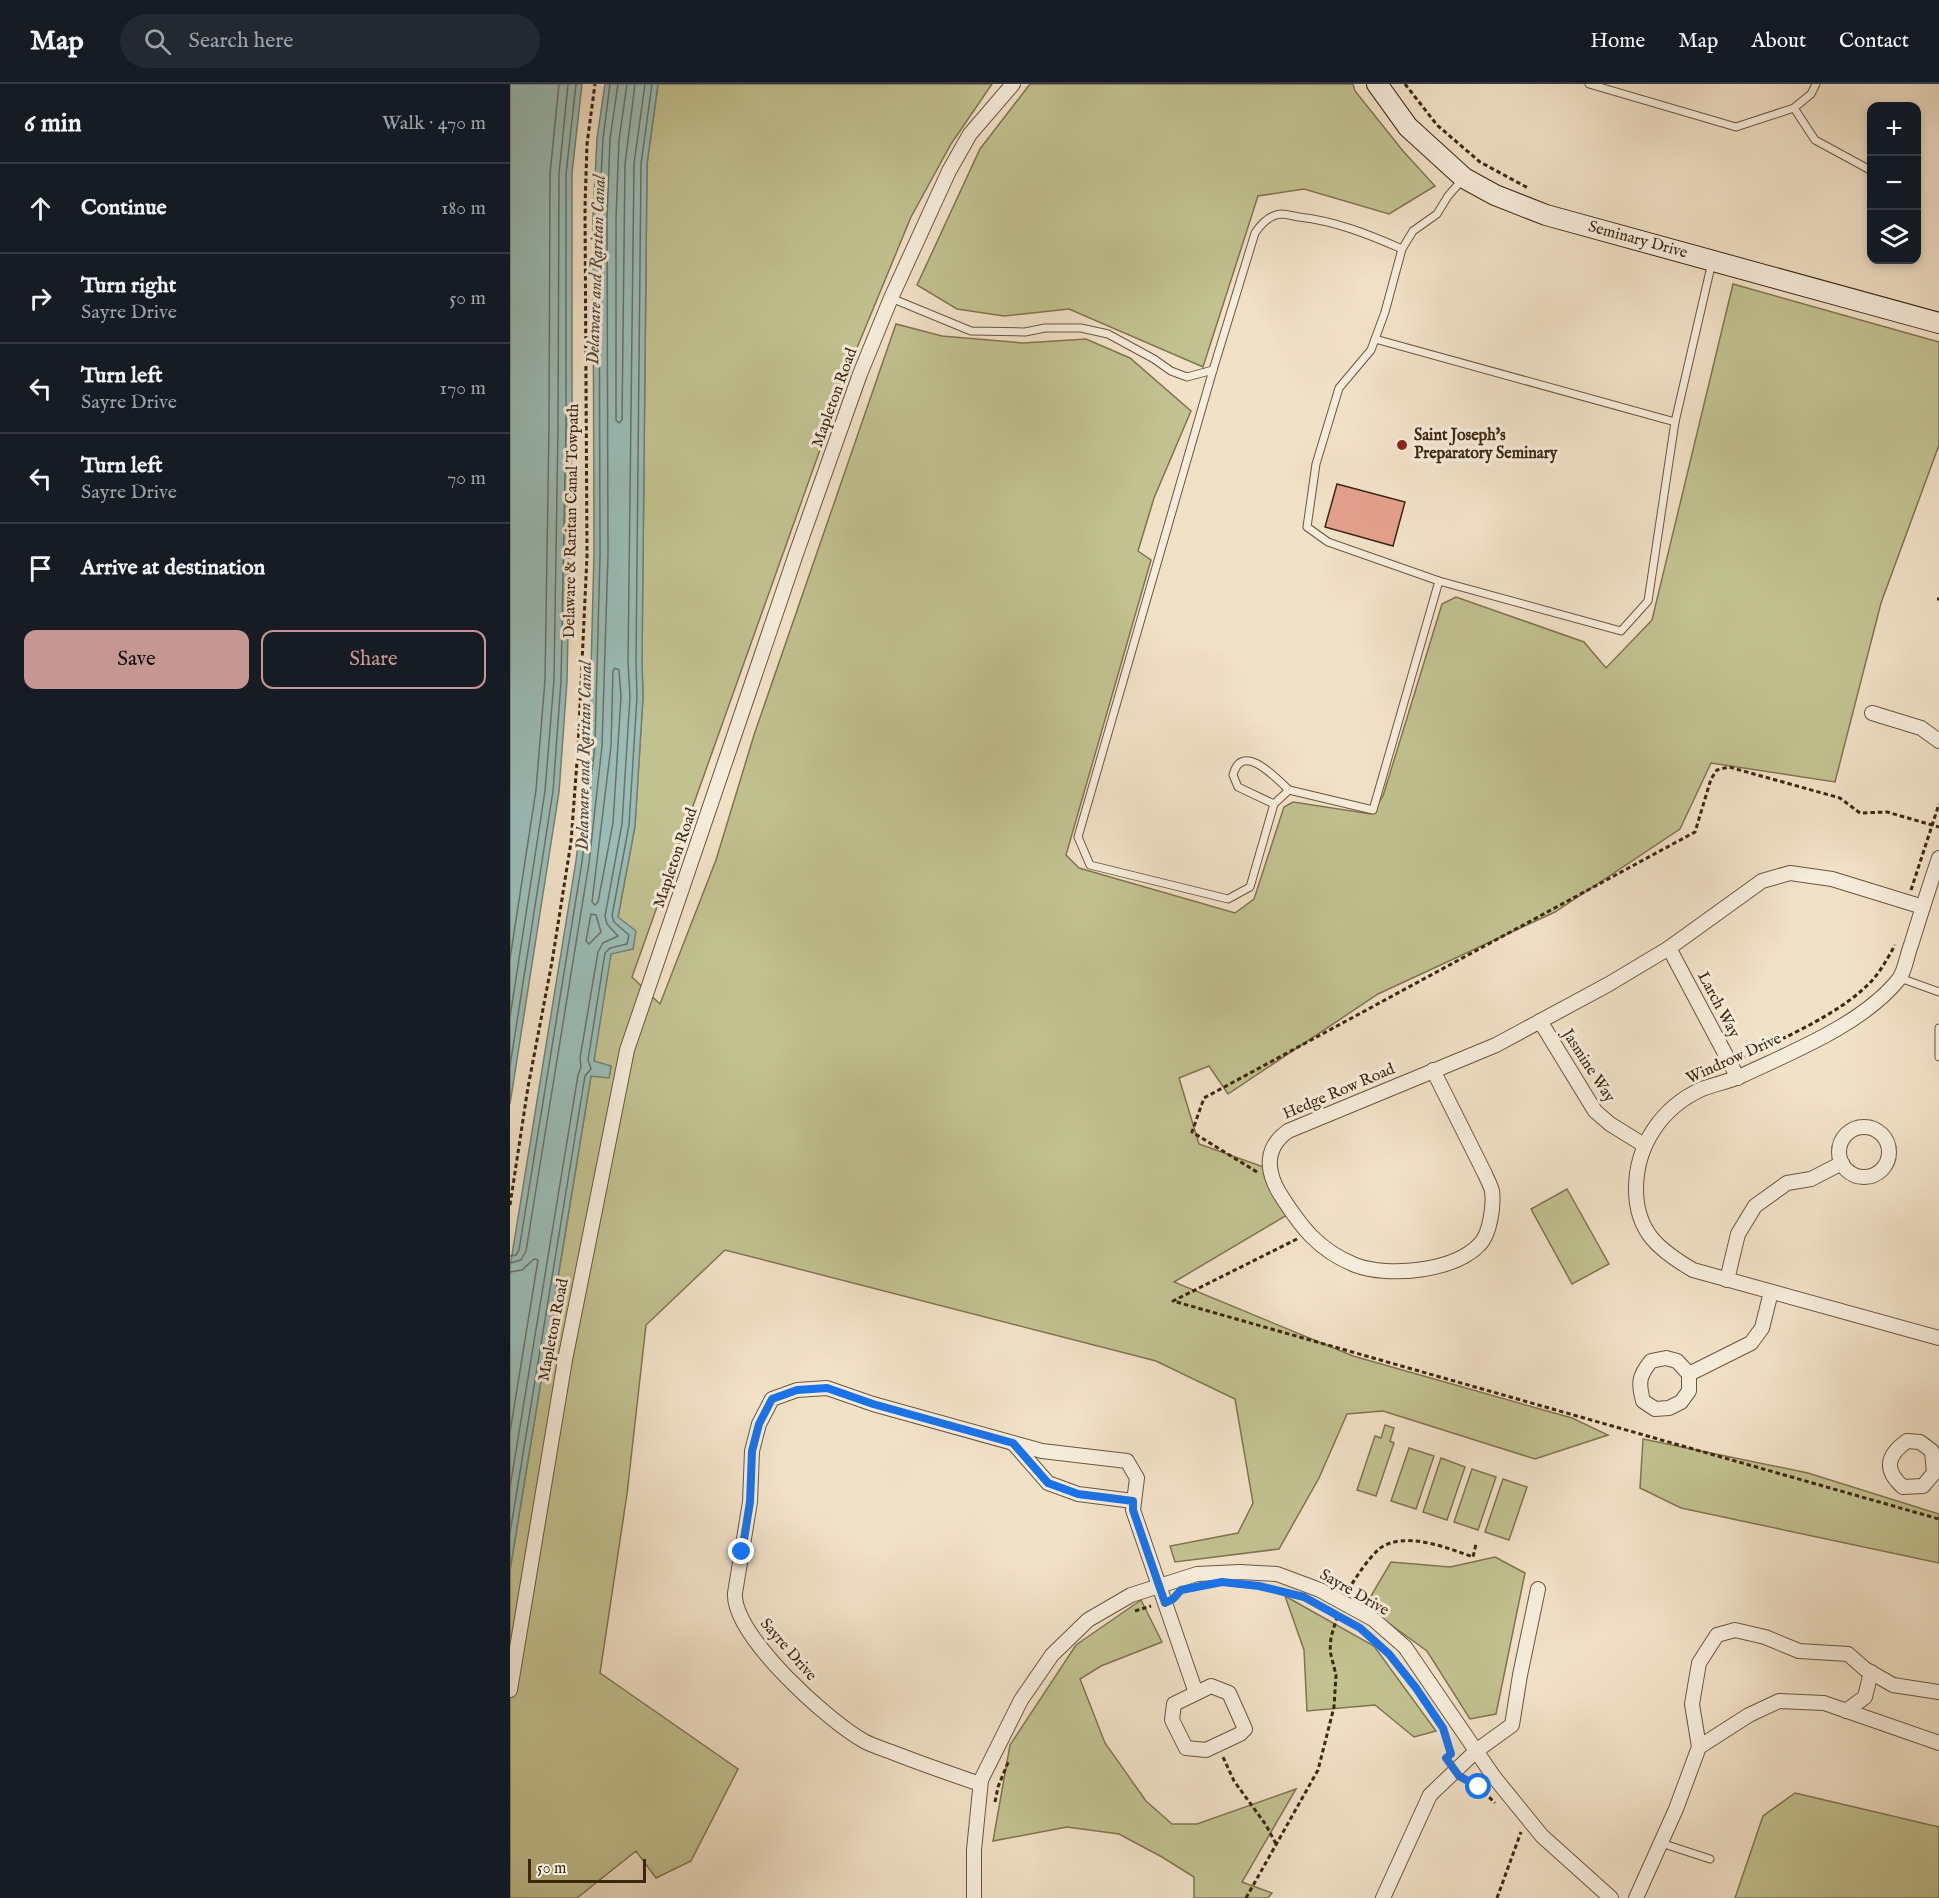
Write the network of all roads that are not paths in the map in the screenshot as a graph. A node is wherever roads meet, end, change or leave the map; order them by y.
1 (1012, 84) edge
2 (1377, 84) edge
3 (1589, 84) edge
4 (1816, 84) edge
5 (1794, 108) junction
6 (1867, 168) edge
7 (1464, 178) junction
8 (1402, 249) junction
9 (1712, 262) junction
10 (891, 298) junction
11 (1939, 323) edge
12 (1375, 339) junction
13 (1213, 370) junction
14 (1675, 422) junction
15 (1439, 581) junction
16 (1872, 713) dead end
17 (1939, 741) edge
18 (1289, 790) junction
19 (1274, 804) junction
20 (1939, 858) edge
21 (1923, 907) junction
22 (1669, 948) junction
23 (1900, 978) junction
24 (1939, 992) edge
25 (1540, 1021) junction
26 (1939, 1028) edge
27 (1939, 1057) edge
28 (1433, 1070) junction
29 (1738, 1078) junction
30 (1644, 1145) junction
31 (1842, 1163) dead end
32 (1727, 1280) junction
33 (1771, 1292) junction
34 (1939, 1338) edge
35 (1689, 1374) dead end
36 (1013, 1443) junction
37 (1133, 1501) junction
38 (1159, 1585) junction
39 (1538, 1588) dead end
40 (1871, 1672) junction
41 (510, 1690) edge
42 (1939, 1692) edge
43 (1196, 1693) junction
44 (1846, 1711) junction
45 (1939, 1743) edge
46 (1699, 1747) junction
47 (1476, 1751) junction
48 (980, 1784) junction
49 (1661, 1843) junction
50 (1710, 1859) dead end
51 (975, 1898) edge
52 (1383, 1898) edge
53 (1611, 1898) edge
54 (1636, 1898) edge

1 - 10 street, Mapleton Road
2 - 7 street, Seminary Drive
3 - 5 lane
4 - 5 lane
5 - 6 lane
7 - 8 lane
7 - 9 street, Seminary Drive
8 - 12 lane
8 - 13 lane
9 - 11 street, Seminary Drive
9 - 14 lane
10 - 13 lane
10 - 41 street, Mapleton Road
12 - 14 lane
12 - 15 lane
13 - 19 lane
14 - 15 lane
15 - 18 lane
16 - 17 street
18 - 19 lane
18 - 19 lane
20 - 21 street, Windrow Drive
21 - 22 street, Hedge Row Road
21 - 23 street, Windrow Drive
22 - 25 street, Hedge Row Road
22 - 29 street, Larch Way
23 - 24 lane
23 - 29 street, Windrow Drive
25 - 28 street, Hedge Row Road
25 - 30 street, Jasmine Way
26 - 27 lane
28 - 28 street, Hedge Row Road
29 - 30 street, Windrow Drive
30 - 32 street, Windrow Drive
31 - 32 street
32 - 33 street, Windrow Drive
33 - 34 street, Windrow Drive
33 - 35 street
36 - 37 street
36 - 37 street, Sayre Drive
36 - 48 street, Sayre Drive
37 - 38 street, Sayre Drive
38 - 43 street, Sayre Drive
38 - 47 street, Sayre Drive
38 - 48 street, Sayre Drive
39 - 47 street
40 - 42 street
40 - 44 street
40 - 46 street
43 - 43 street
44 - 45 street
44 - 46 street
46 - 49 street
47 - 52 street
47 - 53 street, Sayre Drive
48 - 51 street, Sayre Drive
49 - 50 lane
49 - 54 street

